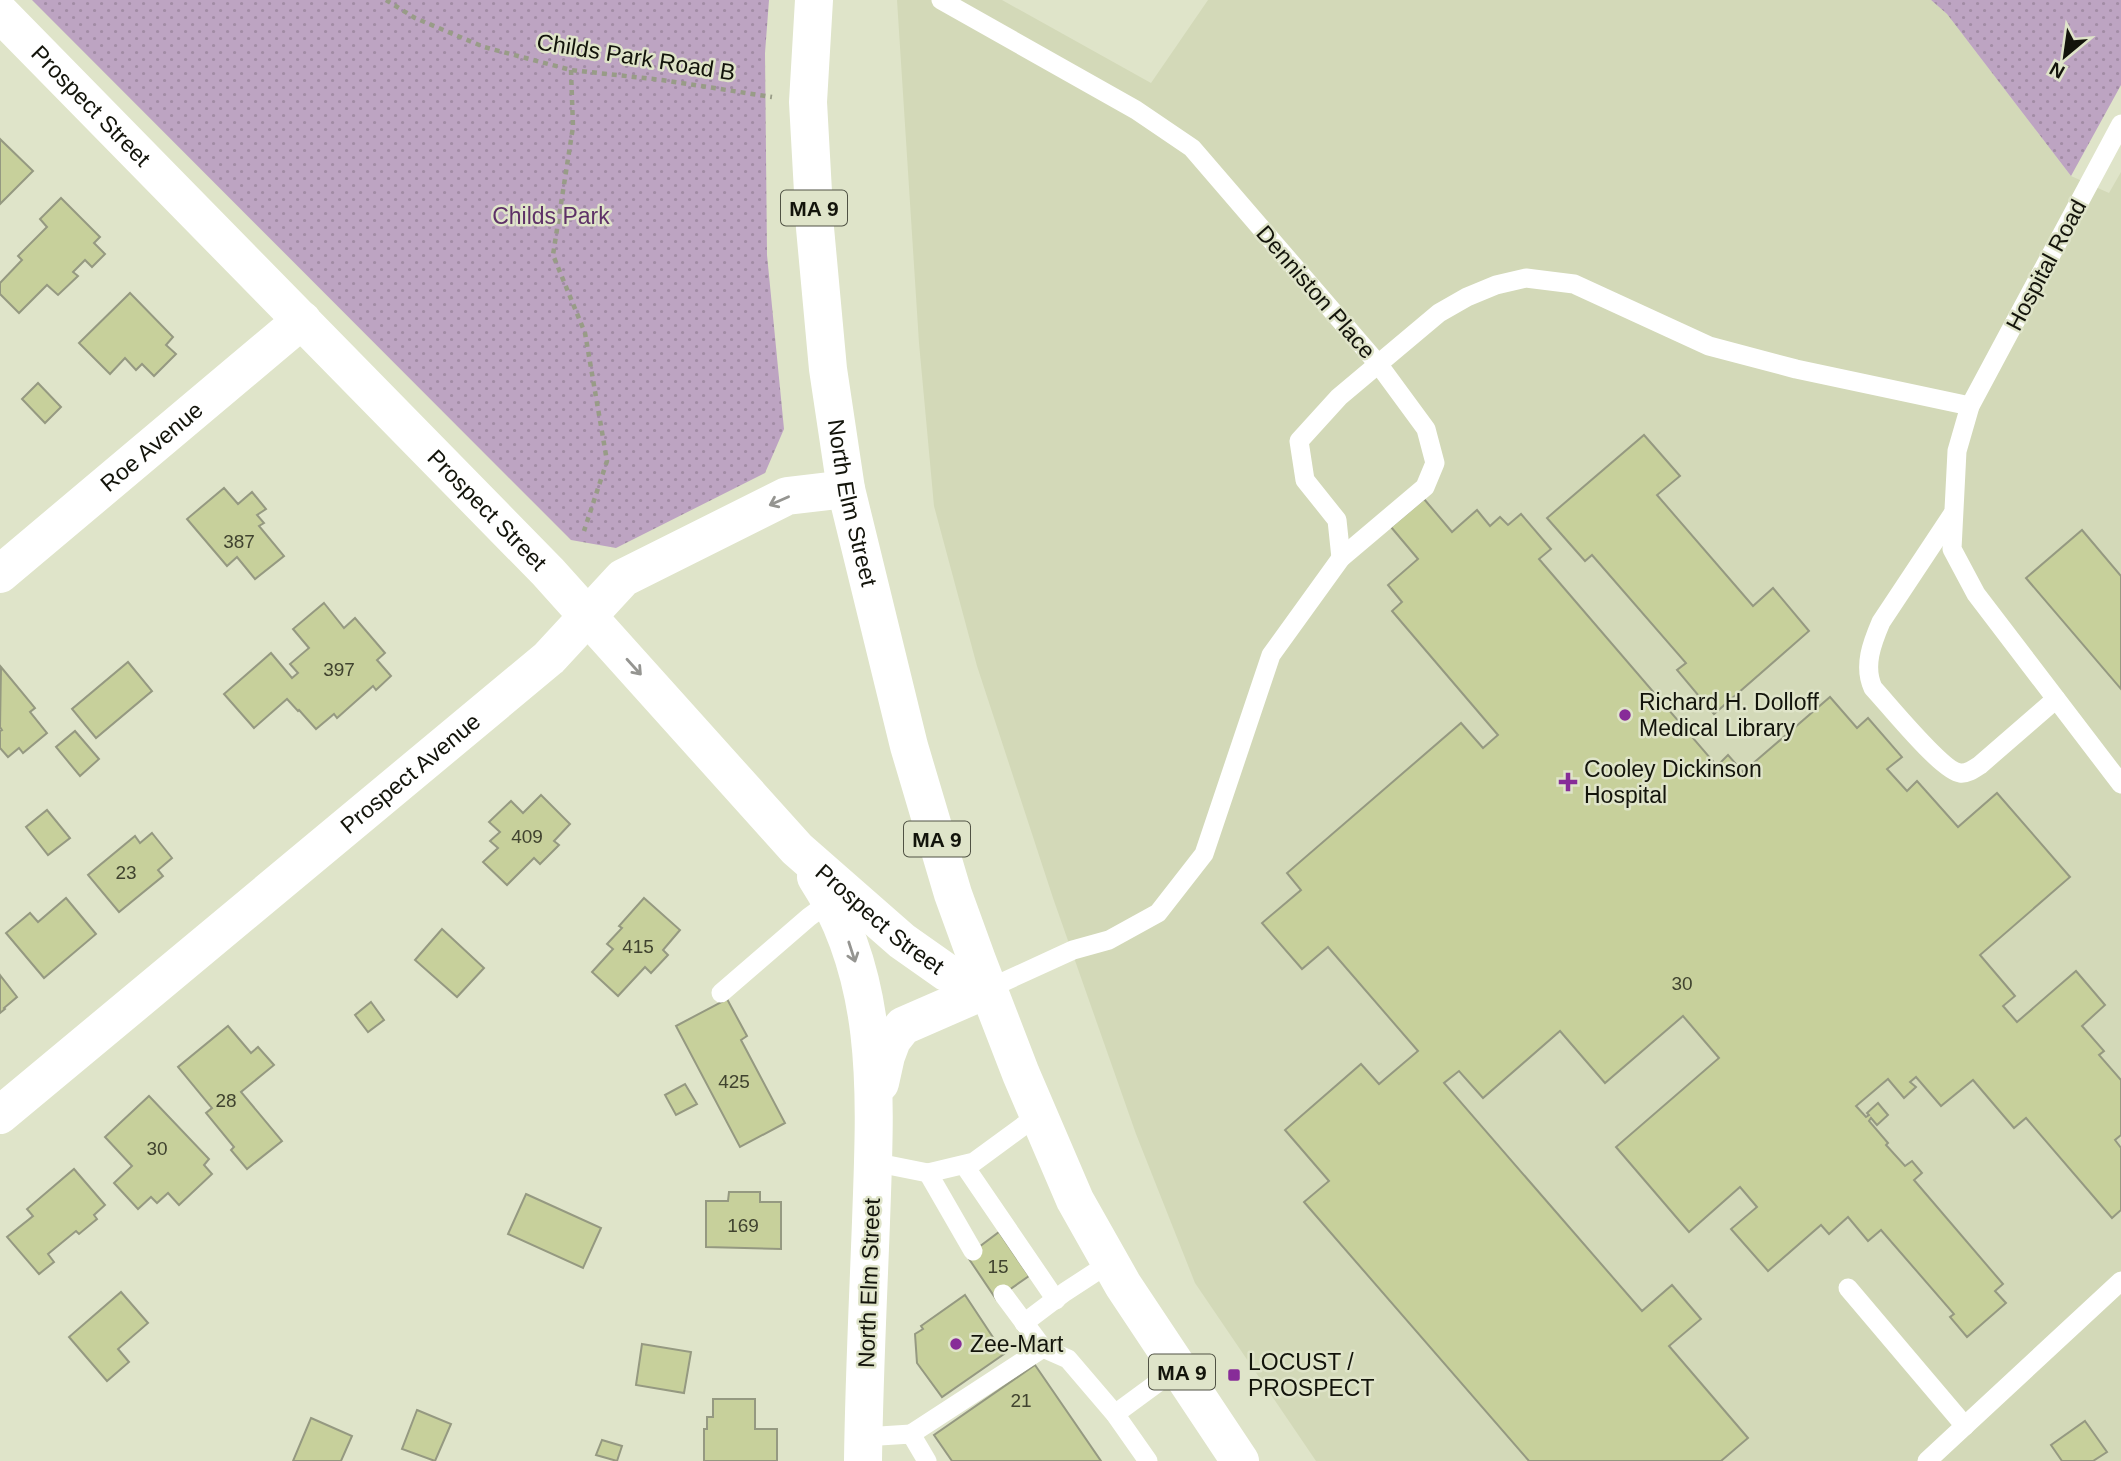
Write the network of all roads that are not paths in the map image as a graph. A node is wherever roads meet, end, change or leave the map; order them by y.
1 (814, 0) edge
2 (941, 0) edge
3 (0, 12) edge
4 (2121, 124) edge
5 (302, 320) junction
6 (1379, 365) junction
7 (1970, 406) junction
8 (846, 489) junction
9 (1954, 513) junction
10 (1341, 558) junction
11 (0, 574) edge
12 (589, 616) junction
13 (2056, 699) junction
14 (2121, 784) edge
15 (797, 849) junction
16 (831, 901) junction
17 (988, 989) junction
18 (721, 993) dead end
19 (875, 1105) junction
20 (0, 1115) edge
21 (1038, 1115) junction
22 (873, 1163) junction
23 (964, 1164) junction
24 (928, 1174) junction
25 (973, 1251) dead end
26 (1117, 1273) junction
27 (2121, 1281) edge
28 (1848, 1288) dead end
29 (1003, 1294) dead end
30 (1056, 1300) junction
31 (1024, 1323) junction
32 (1043, 1348) junction
33 (1179, 1367) junction
34 (1115, 1414) junction
35 (1965, 1426) junction
36 (911, 1434) junction
37 (863, 1449) edge
38 (927, 1461) edge
39 (1148, 1461) edge
40 (1241, 1461) edge
41 (1927, 1461) edge

1 - 8 main road, North Elm Street / MA 9
2 - 6 lane, Denniston Place
3 - 5 main road, Prospect Street
4 - 7 lane, Hospital Road
5 - 11 main road, Roe Avenue
5 - 12 main road, Prospect Street
6 - 7 lane, Denniston Place
6 - 10 lane
6 - 10 lane
7 - 9 lane, Hospital Road
8 -> 12 main road, Prospect Avenue
8 - 17 main road, North Elm Street / MA 9
9 - 13 lane, Hospital Road
9 - 13 lane
10 - 17 lane
12 -> 15 main road, Prospect Street
12 - 20 main road, Prospect Avenue
13 - 14 lane, Hospital Road
15 - 16 main road, North Elm Street
15 - 17 main road, Prospect Street
16 - 18 lane
16 -> 19 main road, North Elm Street
17 - 19 main road, North Elm Street
17 - 21 main road, North Elm Street / MA 9
19 - 22 main road, North Elm Street
21 - 23 lane
21 - 26 main road, North Elm Street / MA 9
22 - 24 lane
22 - 37 main road, North Elm Street
23 - 24 lane
23 - 30 lane
24 - 25 lane
26 - 30 lane
26 - 33 main road, MA 9
27 - 35 lane
28 - 35 lane
29 - 31 lane
30 - 31 lane
31 - 32 lane
32 - 34 lane
32 - 36 lane
33 - 34 lane
33 - 40 main road, MA 9
34 - 39 lane
35 - 41 lane
36 - 37 lane
36 - 38 lane

